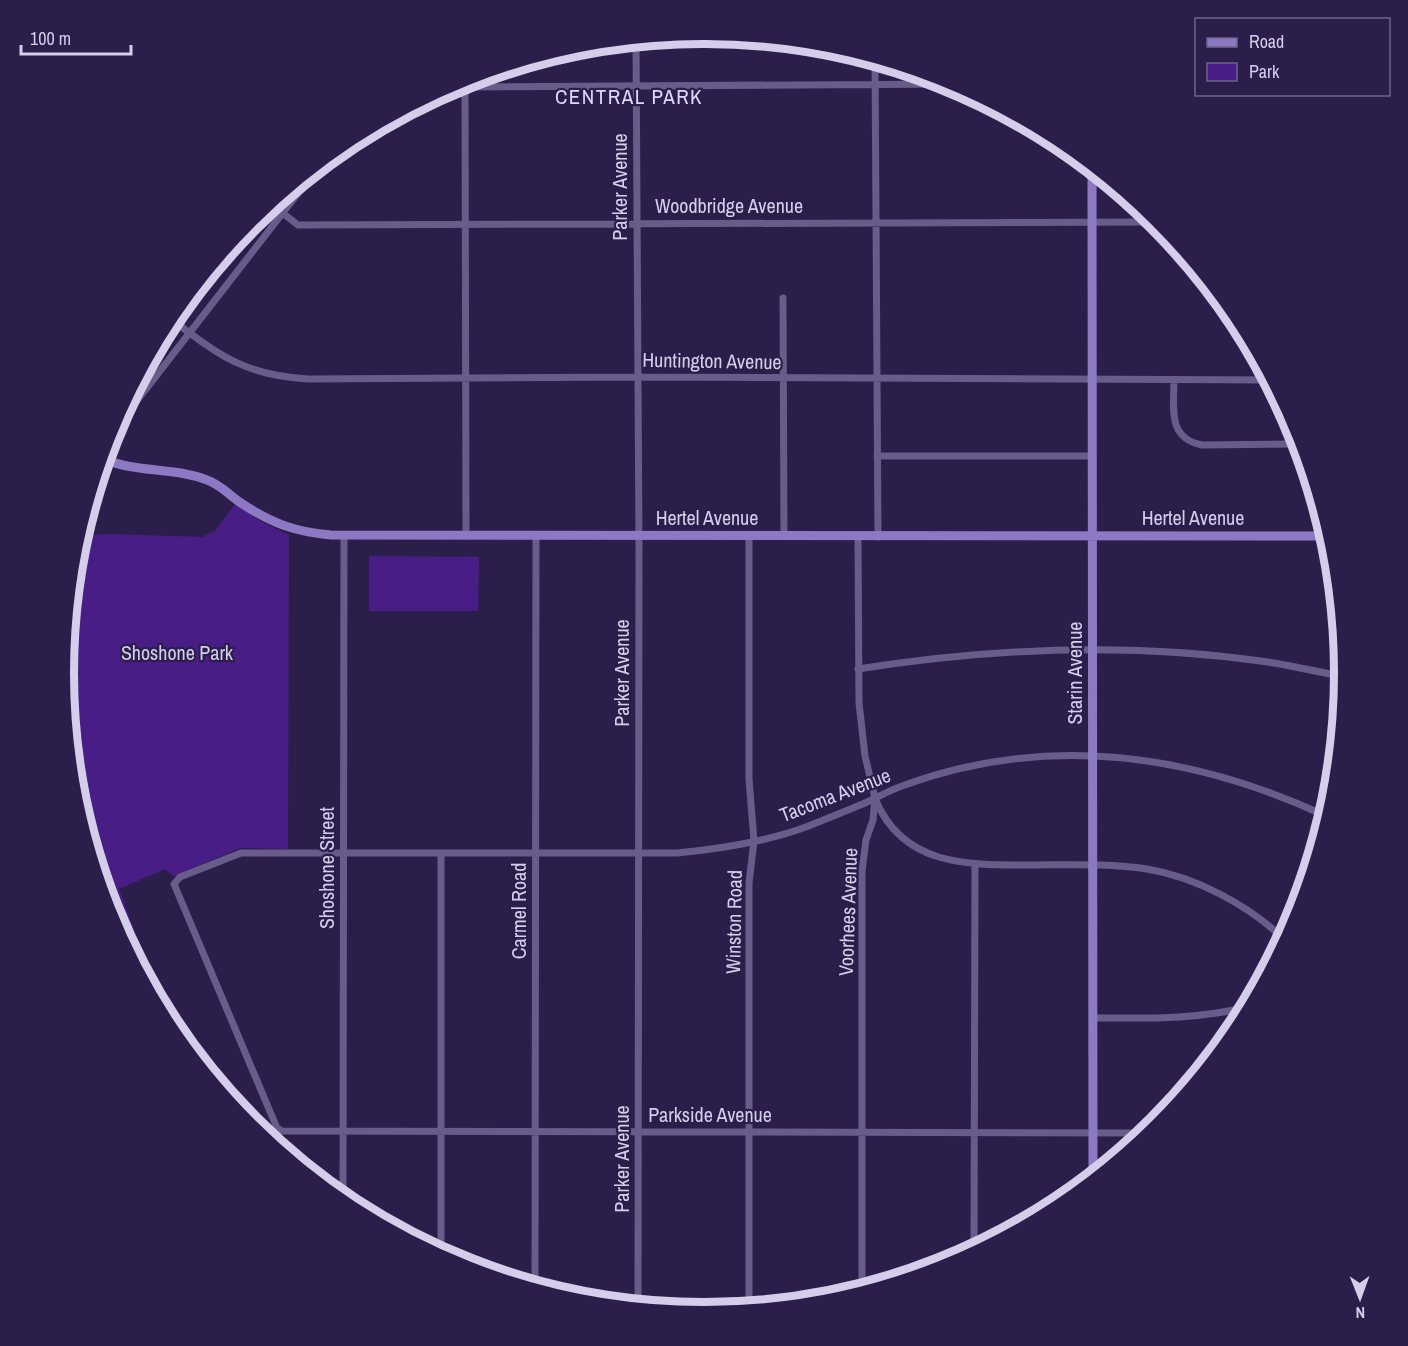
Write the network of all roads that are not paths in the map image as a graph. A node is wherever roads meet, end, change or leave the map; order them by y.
1 (636, 48) edge
2 (875, 67) edge
3 (485, 83) edge
4 (875, 84) junction
5 (926, 84) edge
6 (636, 85) junction
7 (465, 90) edge
8 (1092, 178) edge
9 (301, 190) edge
10 (279, 210) edge
11 (283, 213) junction
12 (876, 222) junction
13 (1093, 222) junction
14 (1143, 222) edge
15 (636, 223) junction
16 (465, 224) junction
17 (783, 298) dead end
18 (180, 325) edge
19 (189, 332) junction
20 (637, 377) junction
21 (783, 378) junction
22 (466, 379) junction
23 (877, 380) junction
24 (1092, 380) junction
25 (1174, 380) junction
26 (1261, 380) edge
27 (136, 401) edge
28 (1290, 444) edge
29 (877, 456) junction
30 (1092, 456) junction
31 (111, 462) edge
32 (344, 535) junction
33 (466, 536) junction
34 (536, 536) junction
35 (639, 536) junction
36 (749, 536) junction
37 (784, 536) junction
38 (1318, 536) edge
39 (858, 537) junction
40 (878, 537) junction
41 (1092, 537) junction
42 (1092, 651) junction
43 (858, 669) junction
44 (1334, 675) edge
45 (1093, 755) junction
46 (875, 798) junction
47 (1317, 812) edge
48 (754, 841) junction
49 (344, 853) junction
50 (536, 853) junction
51 (638, 853) junction
52 (441, 854) junction
53 (975, 865) junction
54 (1092, 865) junction
55 (1277, 933) edge
56 (1236, 1009) edge
57 (1093, 1018) junction
58 (276, 1125) joint
59 (343, 1132) junction
60 (441, 1132) junction
61 (535, 1132) junction
62 (638, 1132) junction
63 (749, 1132) junction
64 (862, 1132) junction
65 (974, 1132) junction
66 (1093, 1133) junction
67 (1133, 1133) edge
68 (1093, 1167) edge
69 (343, 1188) edge
70 (974, 1242) edge
71 (441, 1245) edge
72 (535, 1279) edge
73 (862, 1282) edge
74 (638, 1299) edge
75 (749, 1301) edge

1 - 6 street, Parker Avenue
2 - 4 street
3 - 6 street
4 - 5 street
4 - 6 street
4 - 12 street
6 - 15 street, Parker Avenue
7 - 16 street
8 - 13 street, Starin Avenue
9 - 11 street
10 - 11 street, Woodbridge Avenue
11 - 16 street, Woodbridge Avenue
11 - 19 street
12 - 13 street, Woodbridge Avenue
12 - 15 street, Woodbridge Avenue
12 - 23 street
13 - 14 street, Woodbridge Avenue
13 - 24 street, Starin Avenue
15 - 16 street, Woodbridge Avenue
15 - 20 street, Parker Avenue
16 - 22 street
17 - 21 street
18 - 19 street, Huntington Avenue
19 - 22 street, Huntington Avenue
19 - 27 street
20 - 21 street, Huntington Avenue
20 - 22 street, Huntington Avenue
20 - 35 street, Parker Avenue
21 - 23 street, Huntington Avenue
21 - 37 street
22 - 33 street
23 - 24 street, Huntington Avenue
23 - 29 street
24 - 25 street, Huntington Avenue
24 - 30 street, Starin Avenue
25 - 26 street, Huntington Avenue
25 - 28 street
29 - 30 street
29 - 40 street
30 - 41 street, Starin Avenue
31 - 32 street, Hertel Avenue
32 - 33 street, Hertel Avenue
32 - 49 street, Shoshone Street
33 - 34 street, Hertel Avenue
34 - 35 street, Hertel Avenue
34 - 50 street, Carmel Road
35 - 36 street, Hertel Avenue
35 - 51 street, Parker Avenue
36 - 37 street, Hertel Avenue
36 - 48 street, Winston Road
37 - 39 street, Hertel Avenue
38 - 41 street, Hertel Avenue
39 - 40 street, Hertel Avenue
39 - 43 street, Voorhees Avenue
40 - 41 street, Hertel Avenue
41 - 42 street, Starin Avenue
42 - 43 street
42 - 44 street
42 - 45 street, Starin Avenue
43 - 46 street, Voorhees Avenue
45 - 46 street, Tacoma Avenue
45 - 47 street, Tacoma Avenue
45 - 54 street, Starin Avenue
46 - 48 street, Tacoma Avenue
46 - 53 street
46 - 64 street, Voorhees Avenue
48 - 51 street, Tacoma Avenue
48 - 63 street, Winston Road
49 - 52 street, Tacoma Avenue
49 - 58 street, Tacoma Avenue
49 - 59 street, Shoshone Street
50 - 51 street, Tacoma Avenue
50 - 52 street, Tacoma Avenue
50 - 61 street, Carmel Road
51 - 62 street, Parker Avenue
52 - 60 street
53 - 54 street
53 - 65 street
54 - 55 street
54 - 57 street, Starin Avenue
56 - 57 street
57 - 66 street, Starin Avenue
58 - 59 street, Parkside Avenue
59 - 60 street, Parkside Avenue
59 - 69 street, Shoshone Street
60 - 61 street, Parkside Avenue
60 - 71 street
61 - 62 street, Parkside Avenue
61 - 72 street, Carmel Road
62 - 63 street, Parkside Avenue
62 - 74 street, Parker Avenue
63 - 64 street, Parkside Avenue
63 - 75 street, Winston Road
64 - 65 street, Parkside Avenue
64 - 73 street, Voorhees Avenue
65 - 66 street, Parkside Avenue
65 - 70 street
66 - 67 street, Parkside Avenue
66 - 68 street, Starin Avenue

